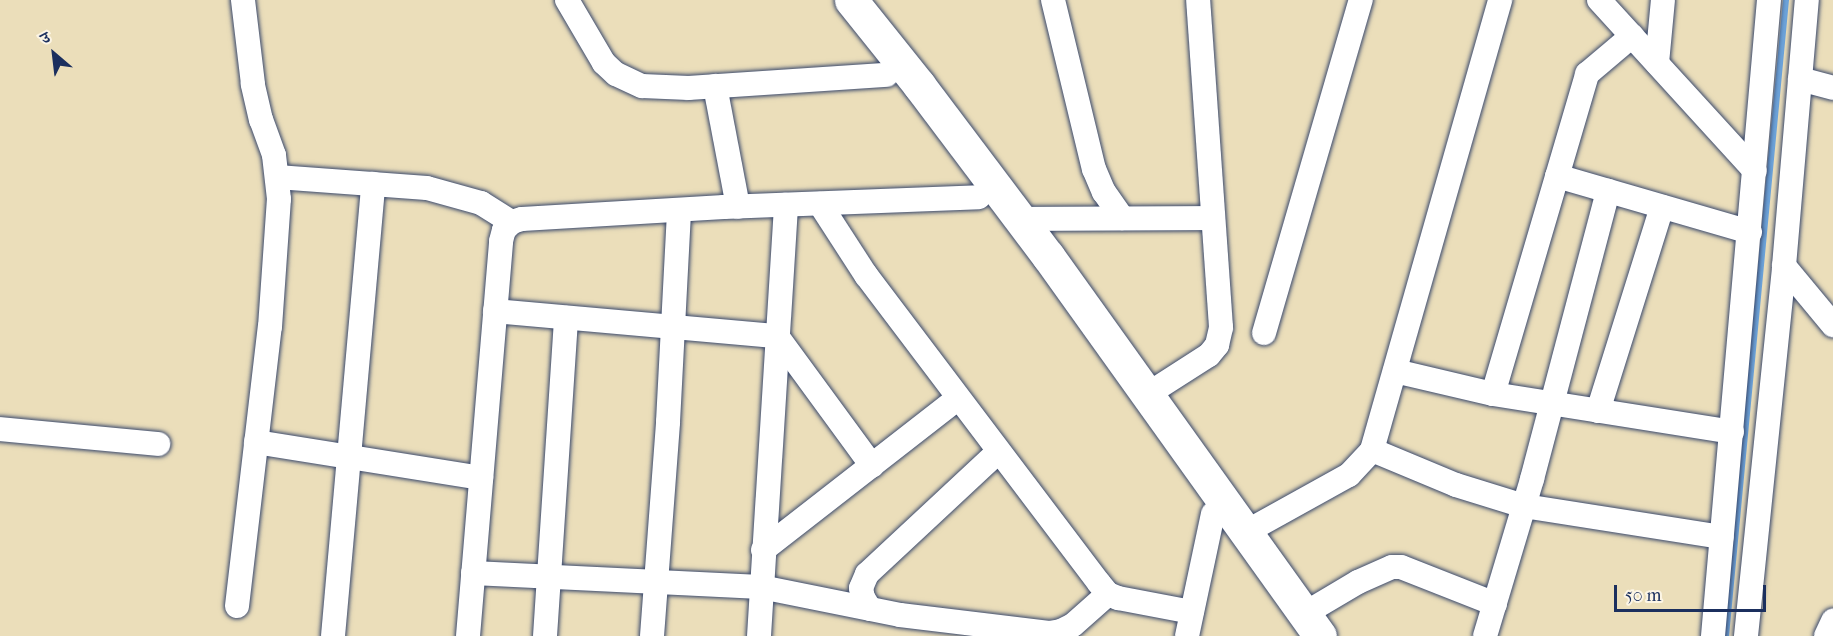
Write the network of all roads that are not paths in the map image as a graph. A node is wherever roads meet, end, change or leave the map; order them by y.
1 (243, 0) edge
2 (567, 0) edge
3 (836, 0) edge
4 (851, 0) edge
5 (1053, 0) edge
6 (1198, 0) edge
7 (1361, 0) edge
8 (1500, 0) edge
9 (1599, 0) edge
10 (1663, 0) edge
11 (1769, 0) edge
12 (1807, 0) edge
13 (1632, 36) junction
14 (1657, 63) junction
15 (887, 75) junction
16 (1800, 79) junction
17 (715, 86) junction
18 (1833, 88) edge
19 (1755, 171) junction
20 (1557, 176) junction
21 (277, 177) junction
22 (373, 184) junction
23 (1608, 191) junction
24 (979, 197) junction
25 (820, 204) junction
26 (786, 205) junction
27 (738, 207) junction
28 (1662, 207) junction
29 (679, 210) junction
30 (1122, 218) junction
31 (1213, 218) junction
32 (1020, 219) junction
33 (512, 222) junction
34 (1750, 232) junction
35 (1784, 266) junction
36 (495, 311) junction
37 (566, 318) junction
38 (1833, 325) edge
39 (673, 328) junction
40 (1264, 333) dead end
41 (777, 336) junction
42 (1395, 371) junction
43 (1148, 394) junction
44 (1493, 394) junction
45 (958, 398) junction
46 (1550, 404) junction
47 (1598, 411) junction
48 (0, 429) edge
49 (1732, 432) junction
50 (256, 442) junction
51 (158, 444) dead end
52 (1372, 450) junction
53 (998, 452) junction
54 (348, 457) junction
55 (872, 466) junction
56 (481, 478) junction
57 (1524, 506) junction
58 (1213, 514) junction
59 (1246, 532) junction
60 (1722, 537) junction
61 (763, 550) junction
62 (473, 573) junction
63 (549, 576) junction
64 (656, 582) junction
65 (761, 587) junction
66 (1108, 594) junction
67 (1495, 604) junction
68 (237, 606) dead end
69 (870, 609) junction
70 (1192, 612) junction
71 (1833, 621) edge
72 (1309, 629) edge
73 (333, 636) edge
74 (468, 636) edge
75 (545, 636) edge
76 (652, 636) edge
77 (759, 636) edge
78 (1187, 636) edge
79 (1485, 636) edge
80 (1713, 636) edge
81 (1746, 636) edge
82 (1826, 636) edge

1 - 21 street
2 - 17 street
3 - 15 street
4 - 32 street
5 - 30 street
6 - 31 street
7 - 40 street
8 - 42 street
9 - 13 street
10 - 14 street
11 - 19 street
12 - 16 street
13 - 14 street
13 - 20 street
14 - 19 street
15 - 17 street
15 - 24 street
16 - 18 street
16 - 35 street
17 - 27 street
19 - 34 street
20 - 23 street
20 - 44 street
21 - 22 street
21 - 50 street
22 - 33 street
22 - 54 street
23 - 28 street
23 - 46 street
24 - 25 street
24 - 58 street
25 - 26 street
25 - 45 street
26 - 27 street
26 - 41 street
27 - 29 street
28 - 34 street
28 - 47 street
29 - 33 street
29 - 39 street
30 - 31 street
30 - 32 street
31 - 43 street
32 - 43 street
33 - 36 street
34 - 49 street
35 - 38 street
35 - 81 street
36 - 37 street
36 - 56 street
37 - 39 street
37 - 63 street
39 - 41 street
39 - 64 street
41 - 55 street
41 - 61 street
42 - 44 street
42 - 52 street
43 - 59 street
44 - 46 street
45 - 53 street
45 - 55 street
46 - 47 street
46 - 57 street
47 - 49 street
48 - 51 street
49 - 60 street
50 - 54 street
50 - 68 street
52 - 57 street
52 - 59 street
53 - 66 street
53 - 69 street
54 - 56 street
54 - 73 street
55 - 61 street
56 - 62 street
57 - 60 street
57 - 67 street
58 - 70 street
58 - 72 street
59 - 72 street
60 - 80 street
61 - 65 street
62 - 63 street
62 - 74 street
63 - 64 street
63 - 75 street
64 - 65 street
64 - 76 street
65 - 69 street
65 - 77 street
66 - 69 street
66 - 70 street
67 - 72 street
67 - 79 street
70 - 78 street
71 - 82 street

